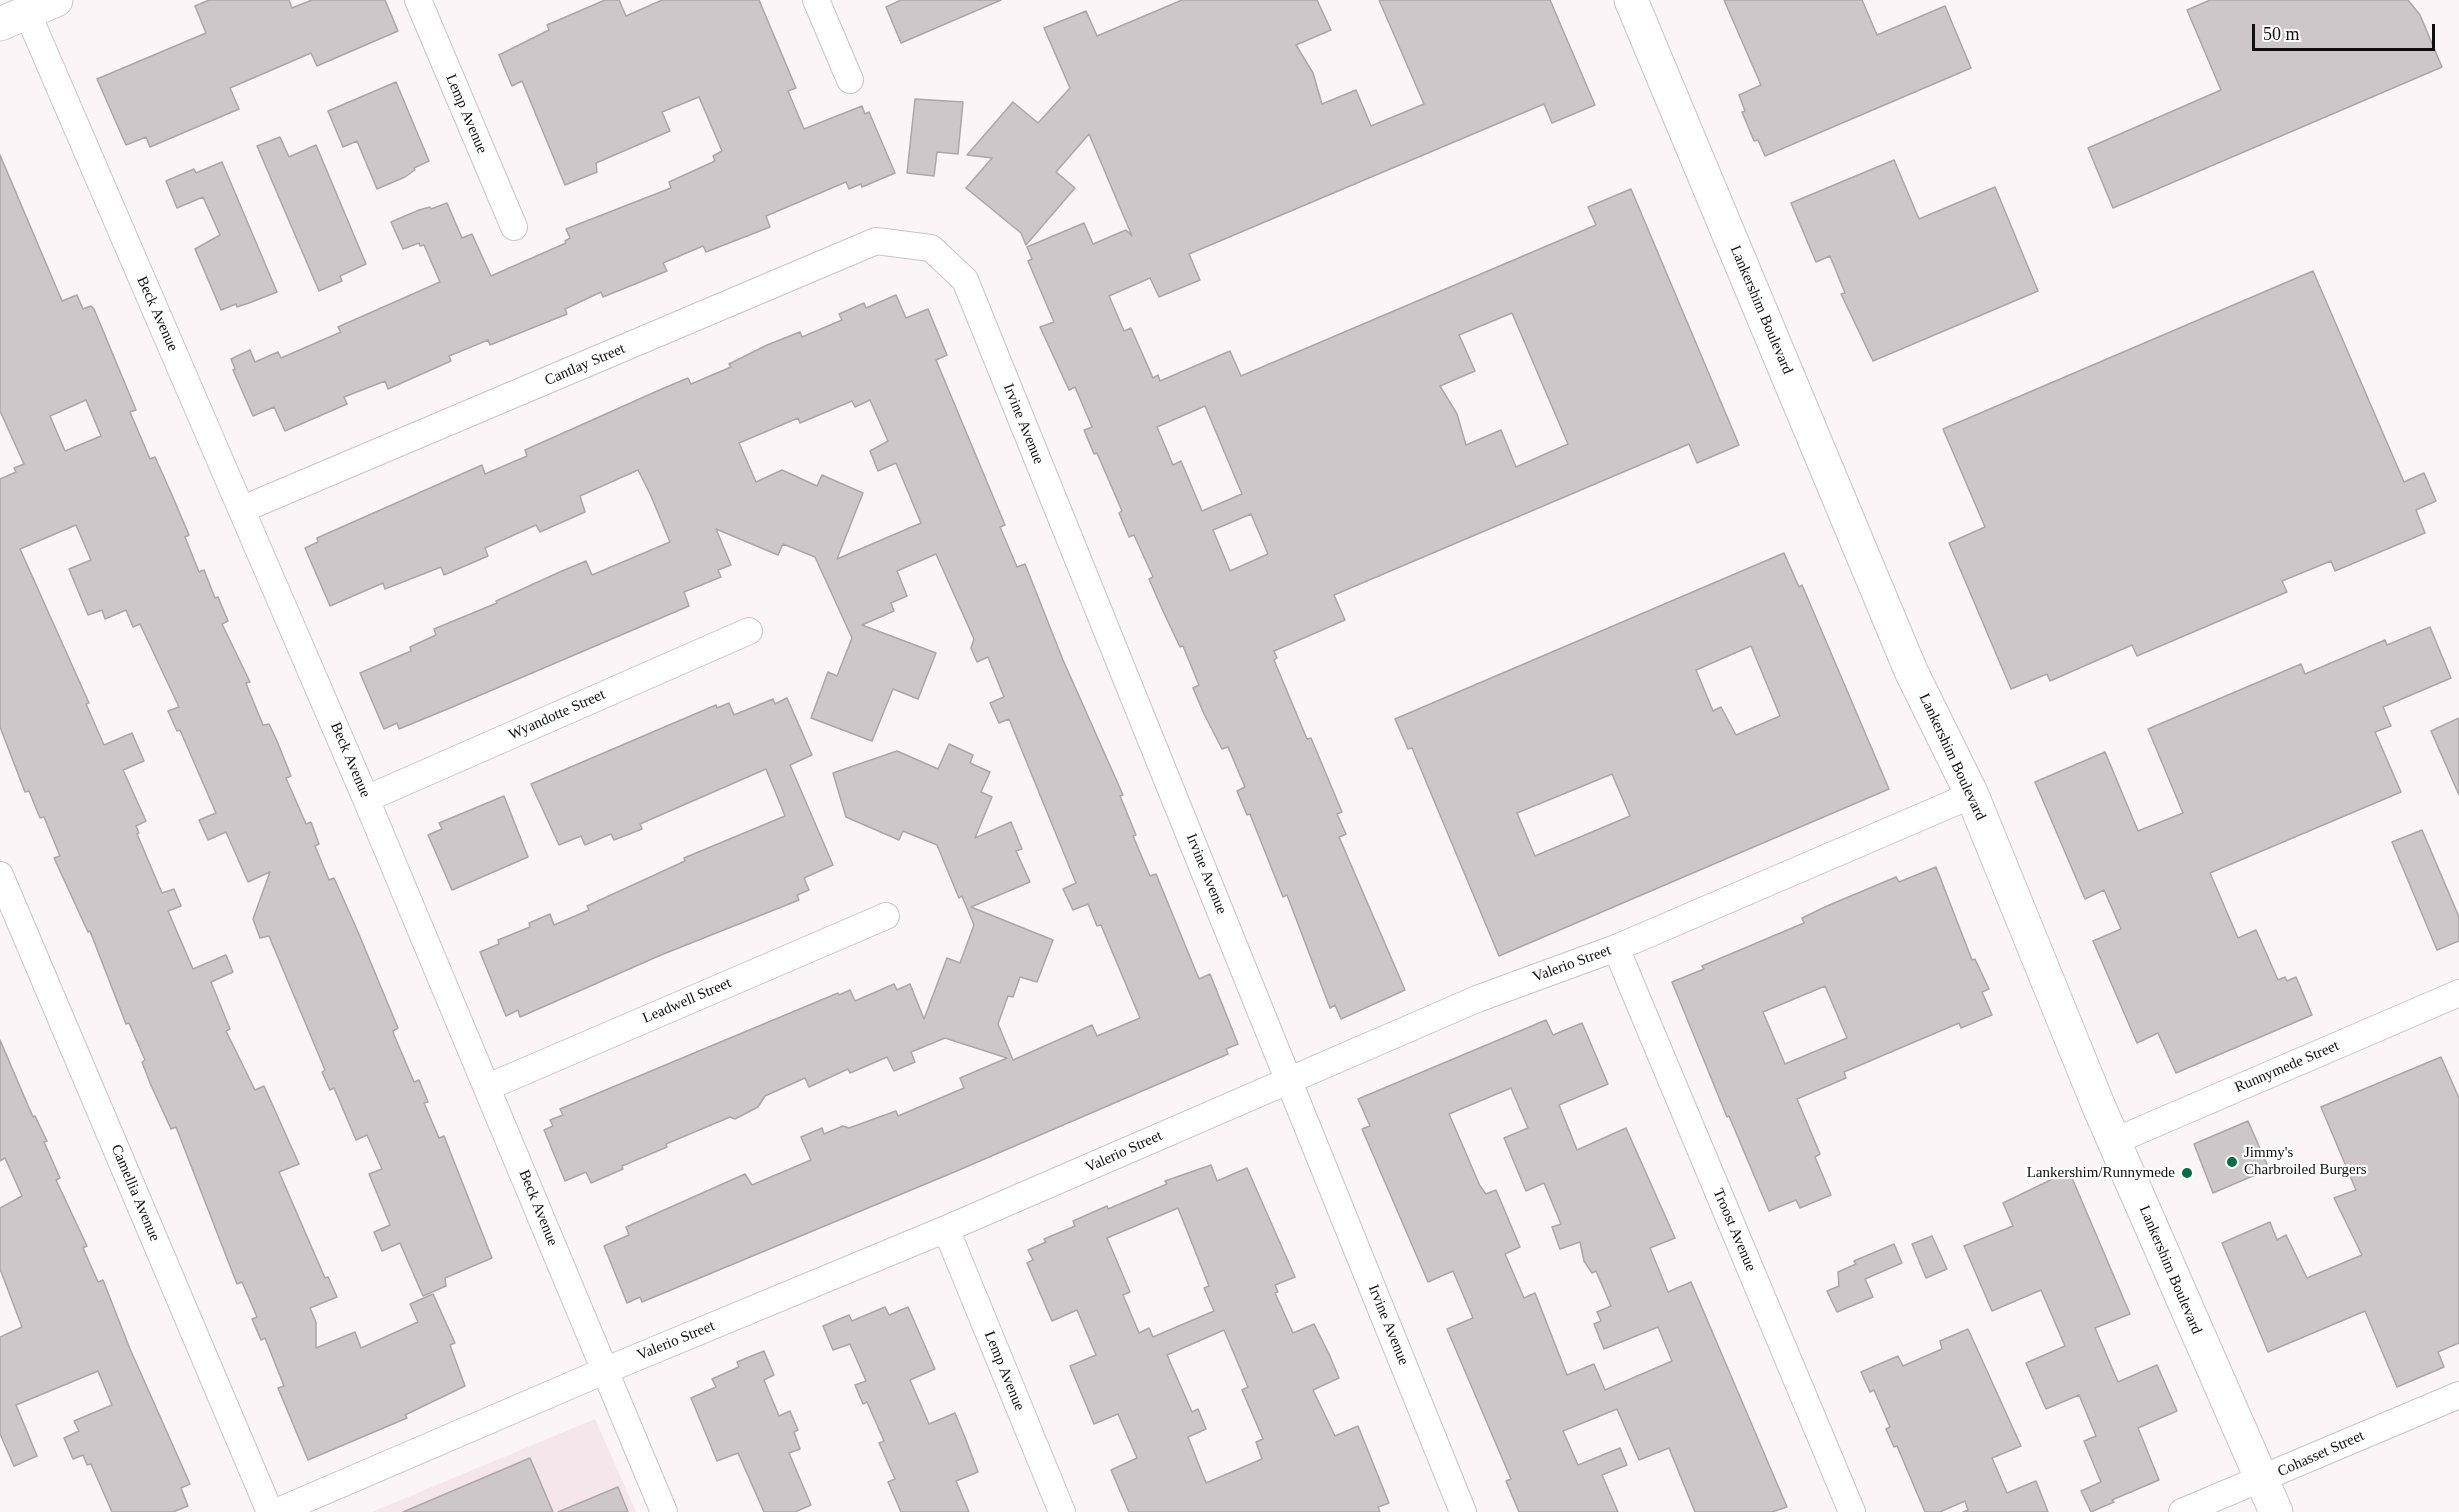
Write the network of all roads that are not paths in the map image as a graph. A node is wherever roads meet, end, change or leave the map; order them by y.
1 (418, 0) edge
2 (816, 0) edge
3 (1631, 0) edge
4 (28, 12) edge
5 (850, 80) dead end
6 (513, 227) dead end
7 (931, 248) joint
8 (243, 509) junction
9 (748, 631) dead end
10 (1972, 795) junction
11 (366, 799) junction
12 (0, 875) edge
13 (886, 916) dead end
14 (1616, 948) junction
15 (2459, 993) edge
16 (1289, 1079) junction
17 (488, 1087) junction
18 (2115, 1141) junction
19 (946, 1229) junction
20 (604, 1371) junction
21 (2459, 1395) edge
22 (2263, 1480) junction
23 (270, 1512) edge
24 (276, 1512) edge
25 (664, 1512) edge
26 (1062, 1512) edge
27 (1463, 1512) edge
28 (1852, 1512) edge
29 (2182, 1512) edge
30 (2276, 1512) edge

1 - 6 street, Lemp Avenue
2 - 5 street
3 - 10 main road, Lankershim Boulevard
4 - 8 street, Beck Avenue
7 - 8 street, Cantlay Street
7 - 16 street, Irvine Avenue
8 - 11 street, Beck Avenue
9 - 11 street, Wyandotte Street
10 - 14 street, Valerio Street
10 - 18 main road, Lankershim Boulevard
11 - 17 street, Beck Avenue
12 - 23 street, Camellia Avenue
13 - 17 street, Leadwell Street
14 - 16 street, Valerio Street
14 - 28 street, Troost Avenue
15 - 18 street, Runnymede Street
16 - 19 street, Valerio Street
16 - 27 street, Irvine Avenue
17 - 20 street, Beck Avenue
18 - 22 main road, Lankershim Boulevard
19 - 20 street, Valerio Street
19 - 26 street, Lemp Avenue
20 - 24 street, Valerio Street
20 - 25 street, Beck Avenue
21 - 22 street, Cohasset Street
22 - 29 street, Cohasset Street
22 - 30 main road, Lankershim Boulevard

